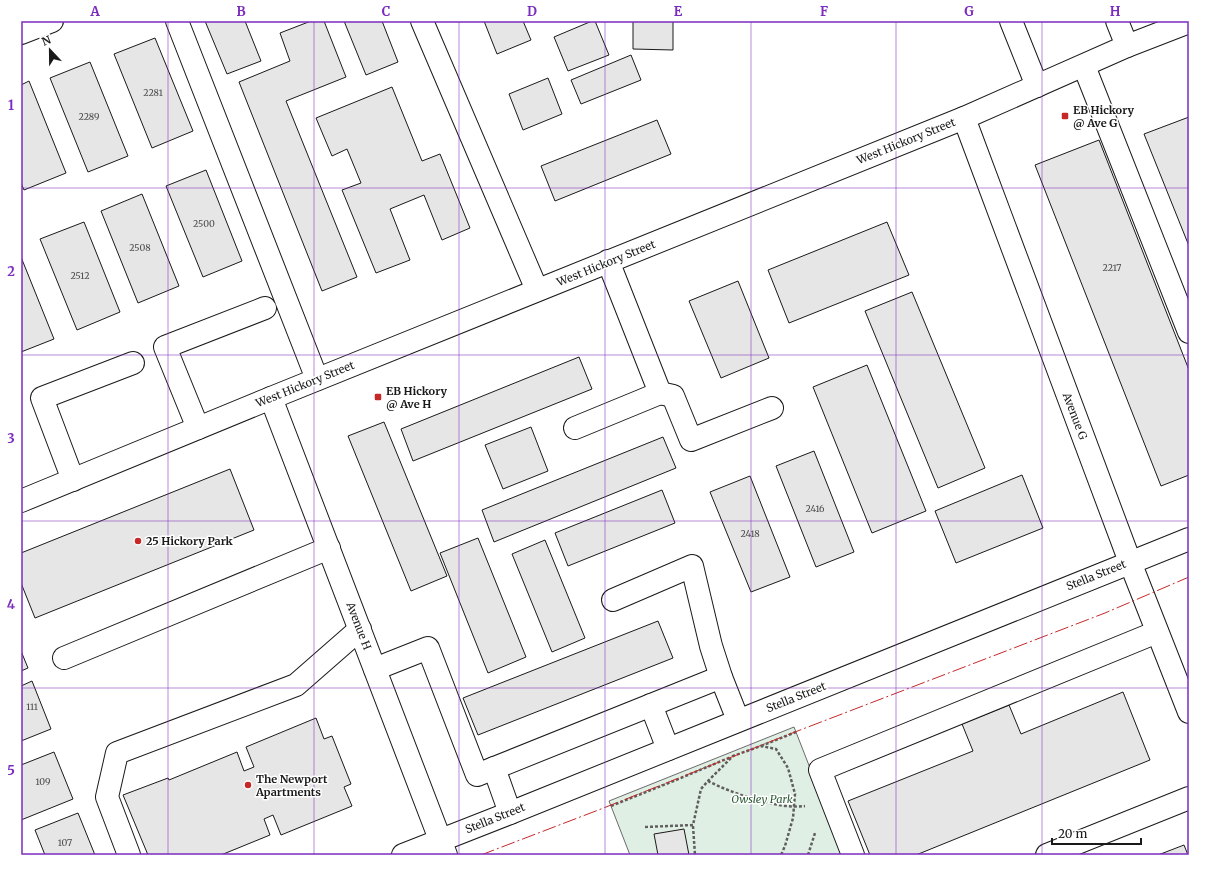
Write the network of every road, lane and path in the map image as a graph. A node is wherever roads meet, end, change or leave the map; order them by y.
1 (52, 21) edge
2 (176, 21) edge
3 (422, 21) edge
4 (1011, 21) edge
5 (1117, 21) edge
6 (1189, 22) edge
7 (23, 28) edge
8 (1127, 46) junction
9 (1084, 66) junction
10 (1037, 86) junction
11 (964, 118) junction
12 (608, 261) junction
13 (537, 290) junction
14 (265, 308) dead end
15 (1189, 332) edge
16 (134, 363) dead end
17 (317, 379) junction
18 (660, 393) junction
19 (271, 398) junction
20 (772, 408) dead end
21 (198, 428) junction
22 (576, 428) dead end
23 (72, 480) junction
24 (21, 501) edge
25 (1189, 539) edge
26 (329, 548) junction
27 (1130, 562) junction
28 (613, 600) dead end
29 (360, 629) junction
30 (1157, 632) junction
31 (64, 658) dead end
32 (375, 669) junction
33 (721, 677) junction
34 (651, 705) junction
35 (1189, 712) edge
36 (738, 720) junction
37 (796, 732) dead end
38 (761, 746) junction
39 (668, 749) junction
40 (733, 756) junction
41 (494, 768) junction
42 (708, 781) junction
43 (1189, 798) edge
44 (611, 806) dead end
45 (794, 807) junction
46 (510, 813) junction
47 (694, 825) junction
48 (645, 827) dead end
49 (443, 848) edge
50 (128, 855) edge
51 (403, 855) edge
52 (695, 855) edge
53 (781, 855) edge
54 (853, 855) edge
55 (1047, 855) edge

1 - 7 street
2 - 17 street
3 - 13 street
4 - 10 street
5 - 8 street
6 - 8 street, West Hickory Street
8 - 9 street, West Hickory Street
9 - 10 street, West Hickory Street
9 - 15 street
10 - 11 street, West Hickory Street
11 - 12 street, West Hickory Street
11 - 27 street, Avenue G
12 - 13 street, West Hickory Street
12 - 18 street
13 - 17 street, West Hickory Street
14 - 21 street
16 - 23 street
17 - 19 street, West Hickory Street
18 - 20 street
18 - 22 street
19 - 21 street, West Hickory Street
19 - 26 street, Avenue H
21 - 23 street, West Hickory Street
23 - 24 street, West Hickory Street
25 - 27 street, Stella Street
26 - 29 street, Avenue H
26 - 31 street
27 - 30 street, Avenue G
27 - 36 street, Stella Street
28 - 33 street
29 - 32 street, Avenue H
29 - 50 street
30 - 35 street, Avenue G
30 - 54 street
32 - 41 street
32 - 49 street, Avenue H
33 - 34 street
33 - 36 street
34 - 39 street
34 - 41 street
36 - 39 street, Stella Street
37 - 38 path
38 - 40 path
38 - 45 path
39 - 46 street, Stella Street
40 - 42 path
40 - 44 path
41 - 46 street
42 - 45 path
42 - 47 path
43 - 55 street
45 - 53 path
46 - 49 street, Stella Street
47 - 48 path
47 - 52 path
49 - 51 street, Stella Street

